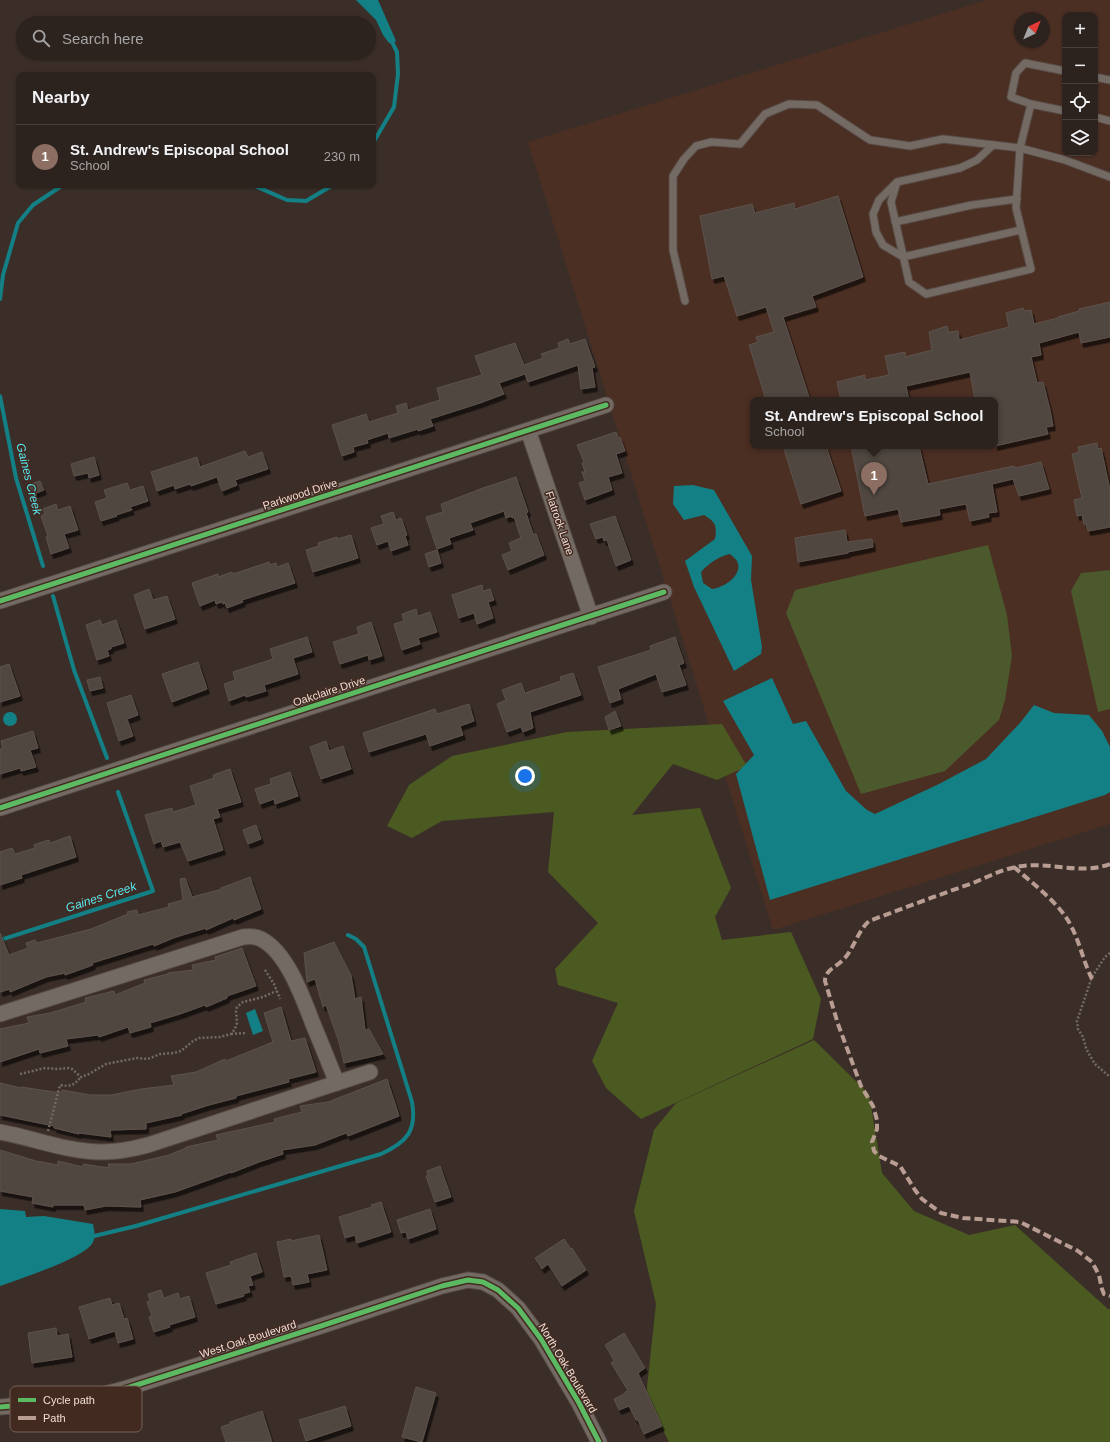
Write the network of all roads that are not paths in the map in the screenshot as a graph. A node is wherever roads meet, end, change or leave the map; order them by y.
1 (1062, 70) edge
2 (1098, 78) edge
3 (1110, 80) edge
4 (1031, 104) junction
5 (1062, 110) edge
6 (1098, 118) edge
7 (1110, 120) edge
8 (993, 145) junction
9 (1020, 148) junction
10 (1110, 177) edge
11 (897, 182) junction
12 (1017, 199) junction
13 (895, 222) junction
14 (1021, 230) junction
15 (903, 257) junction
16 (685, 301) dead end
17 (606, 404) dead end
18 (528, 430) junction
19 (664, 592) dead end
20 (0, 601) edge
21 (591, 617) junction
22 (0, 808) edge
23 (0, 1014) edge
24 (370, 1072) dead end
25 (338, 1083) junction
26 (0, 1132) edge
27 (498, 1290) joint
28 (133, 1386) edge
29 (10, 1406) edge
30 (0, 1407) edge
31 (599, 1442) edge

1 - 4 lane
2 - 3 lane
4 - 5 lane
4 - 9 lane
6 - 7 lane
8 - 9 lane
8 - 11 lane
8 - 16 lane
9 - 10 lane
9 - 12 lane
11 - 13 lane
11 - 15 lane
12 - 13 lane
12 - 14 lane
13 - 15 lane
14 - 15 lane
14 - 15 lane
17 - 18 street, Parkwood Drive
18 - 20 street, Parkwood Drive
18 - 21 street, Flatrock Lane
19 - 21 street, Oakclaire Drive
21 - 22 street, Oakclaire Drive
23 - 25 street
24 - 25 street
25 - 26 street
27 - 28 street, West Oak Boulevard
27 - 31 street, North Oak Boulevard
29 - 30 street, West Oak Boulevard

